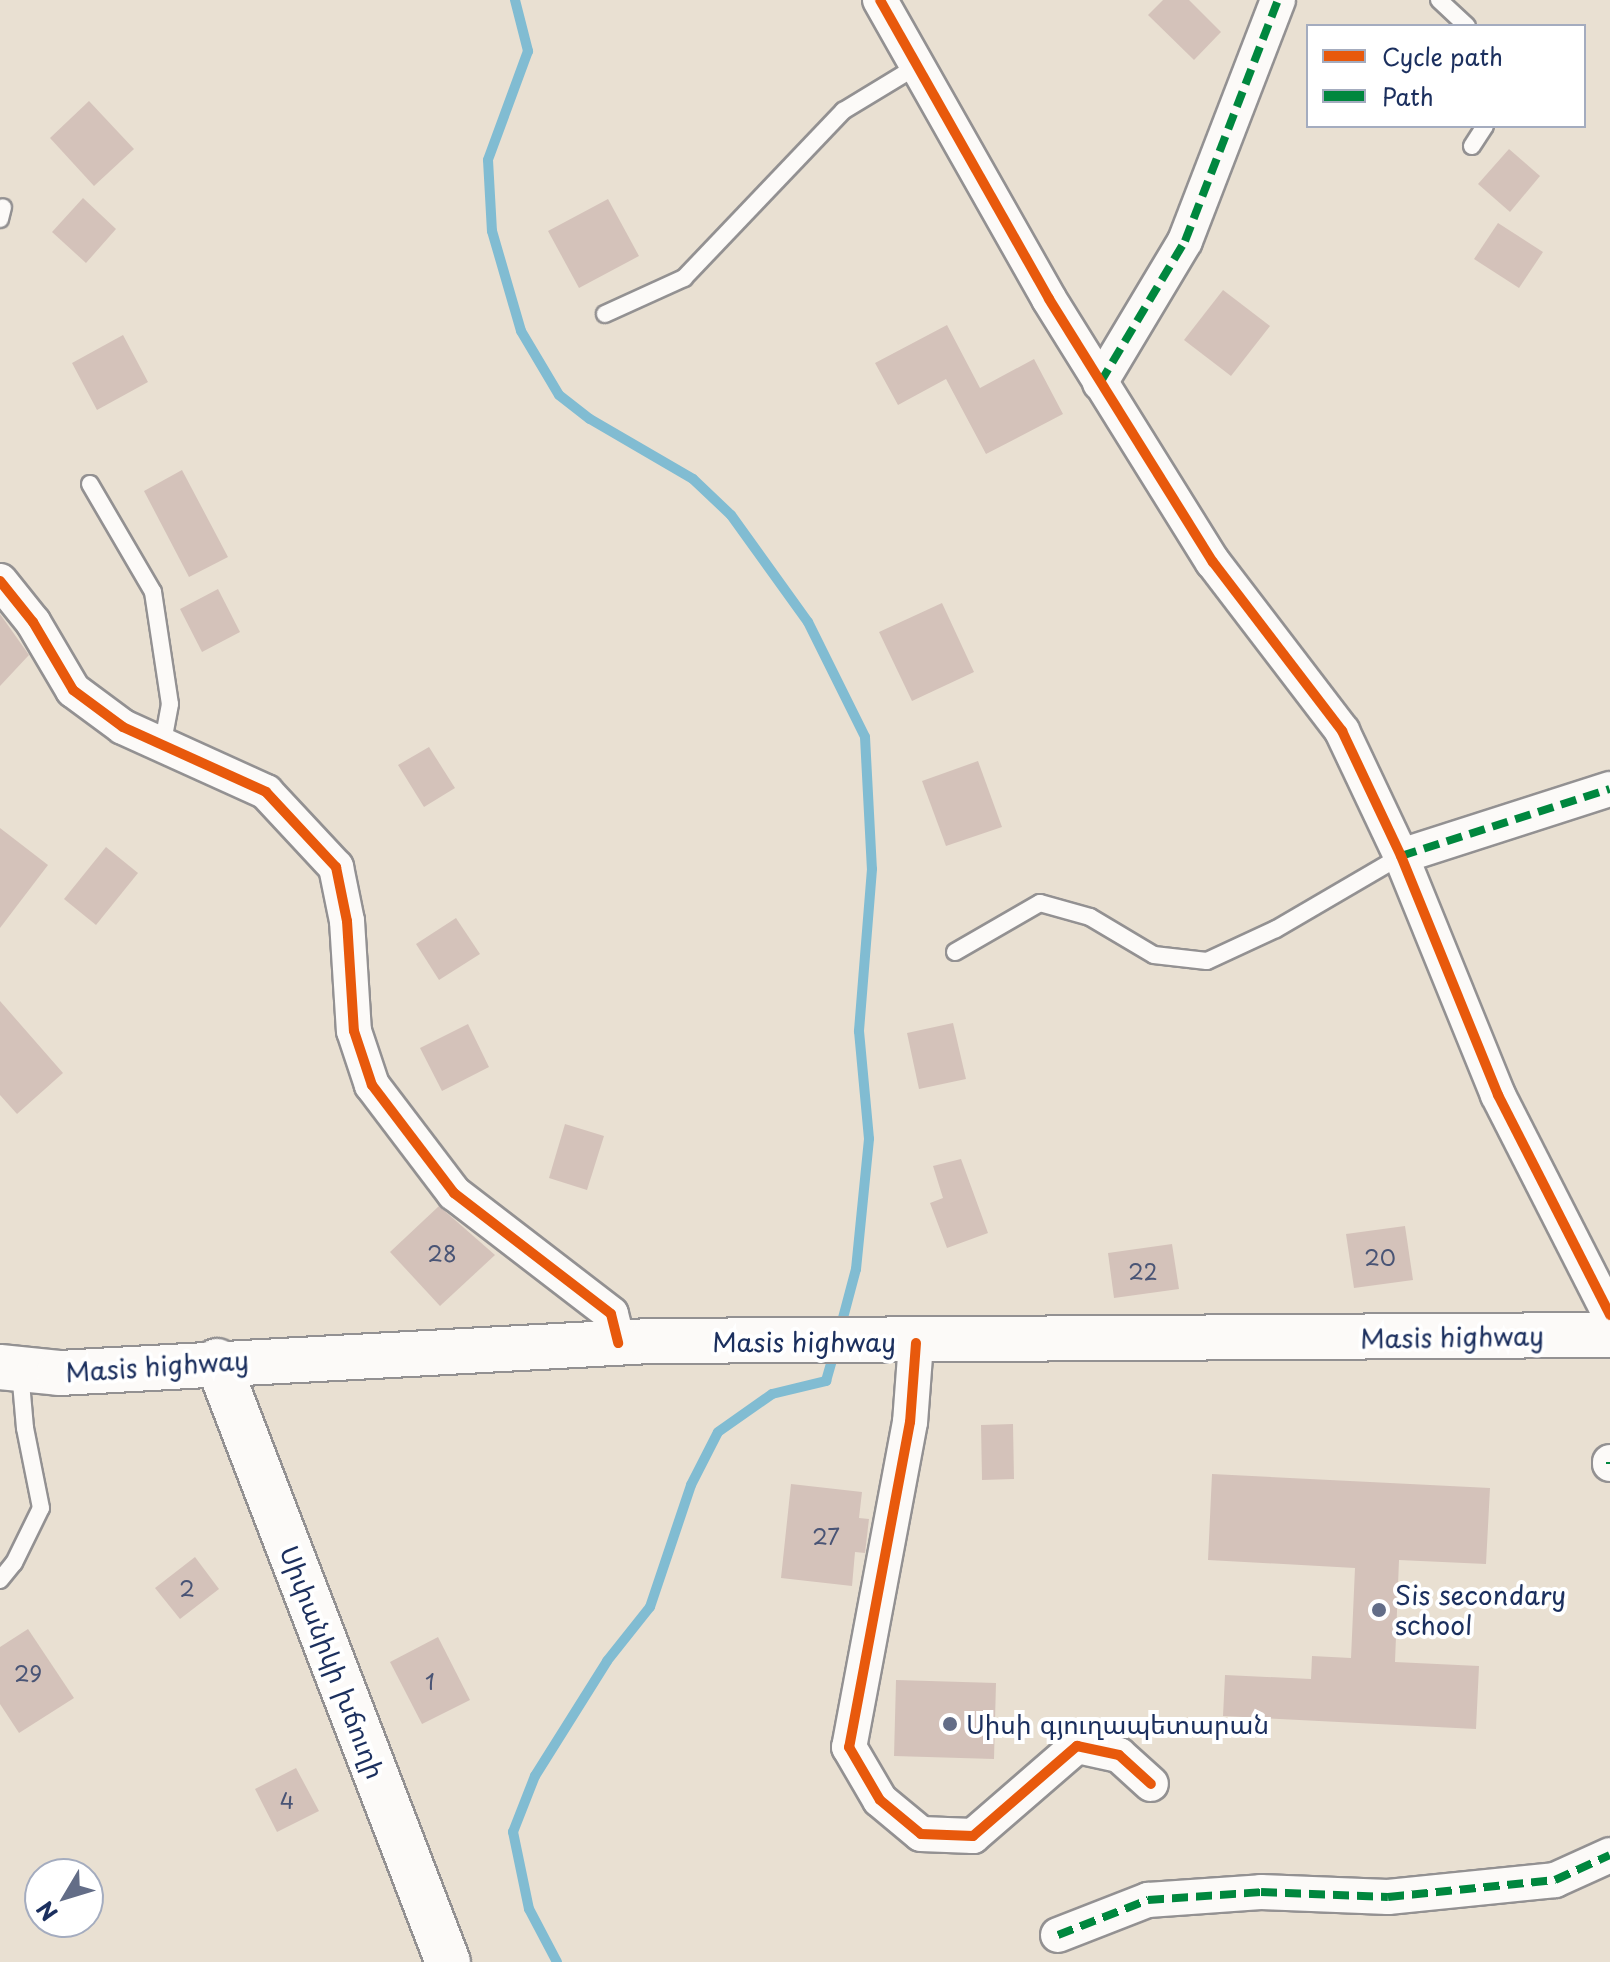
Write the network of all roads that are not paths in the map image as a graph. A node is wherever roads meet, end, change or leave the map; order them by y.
1 (880, 0) edge
2 (1278, 0) edge
3 (1439, 0) edge
4 (1465, 24) edge
5 (917, 66) junction
6 (1484, 128) edge
7 (1472, 146) dead end
8 (605, 314) dead end
9 (1100, 383) junction
10 (90, 484) dead end
11 (0, 581) edge
12 (162, 747) junction
13 (1610, 789) edge
14 (1401, 856) junction
15 (955, 952) dead end
16 (1610, 1315) edge
17 (1610, 1335) edge
18 (634, 1342) junction
19 (916, 1343) junction
20 (217, 1361) junction
21 (10, 1368) edge
22 (0, 1580) edge
23 (1151, 1784) dead end
24 (1610, 1855) edge
25 (1058, 1935) dead end
26 (448, 1962) edge

1 - 5 street
2 - 9 street
3 - 4 lane
5 - 8 lane
5 - 9 street
6 - 7 lane
9 - 14 street
10 - 12 lane
11 - 12 street
12 - 18 street
13 - 14 street
14 - 15 lane
14 - 16 street
17 - 19 main road, Masis highway
18 - 19 main road, Masis highway
18 - 20 main road, Masis highway
19 - 23 street
20 - 21 main road, Masis highway
20 - 26 main road, Սիփանիկի խճուղի
21 - 22 lane
24 - 25 street

